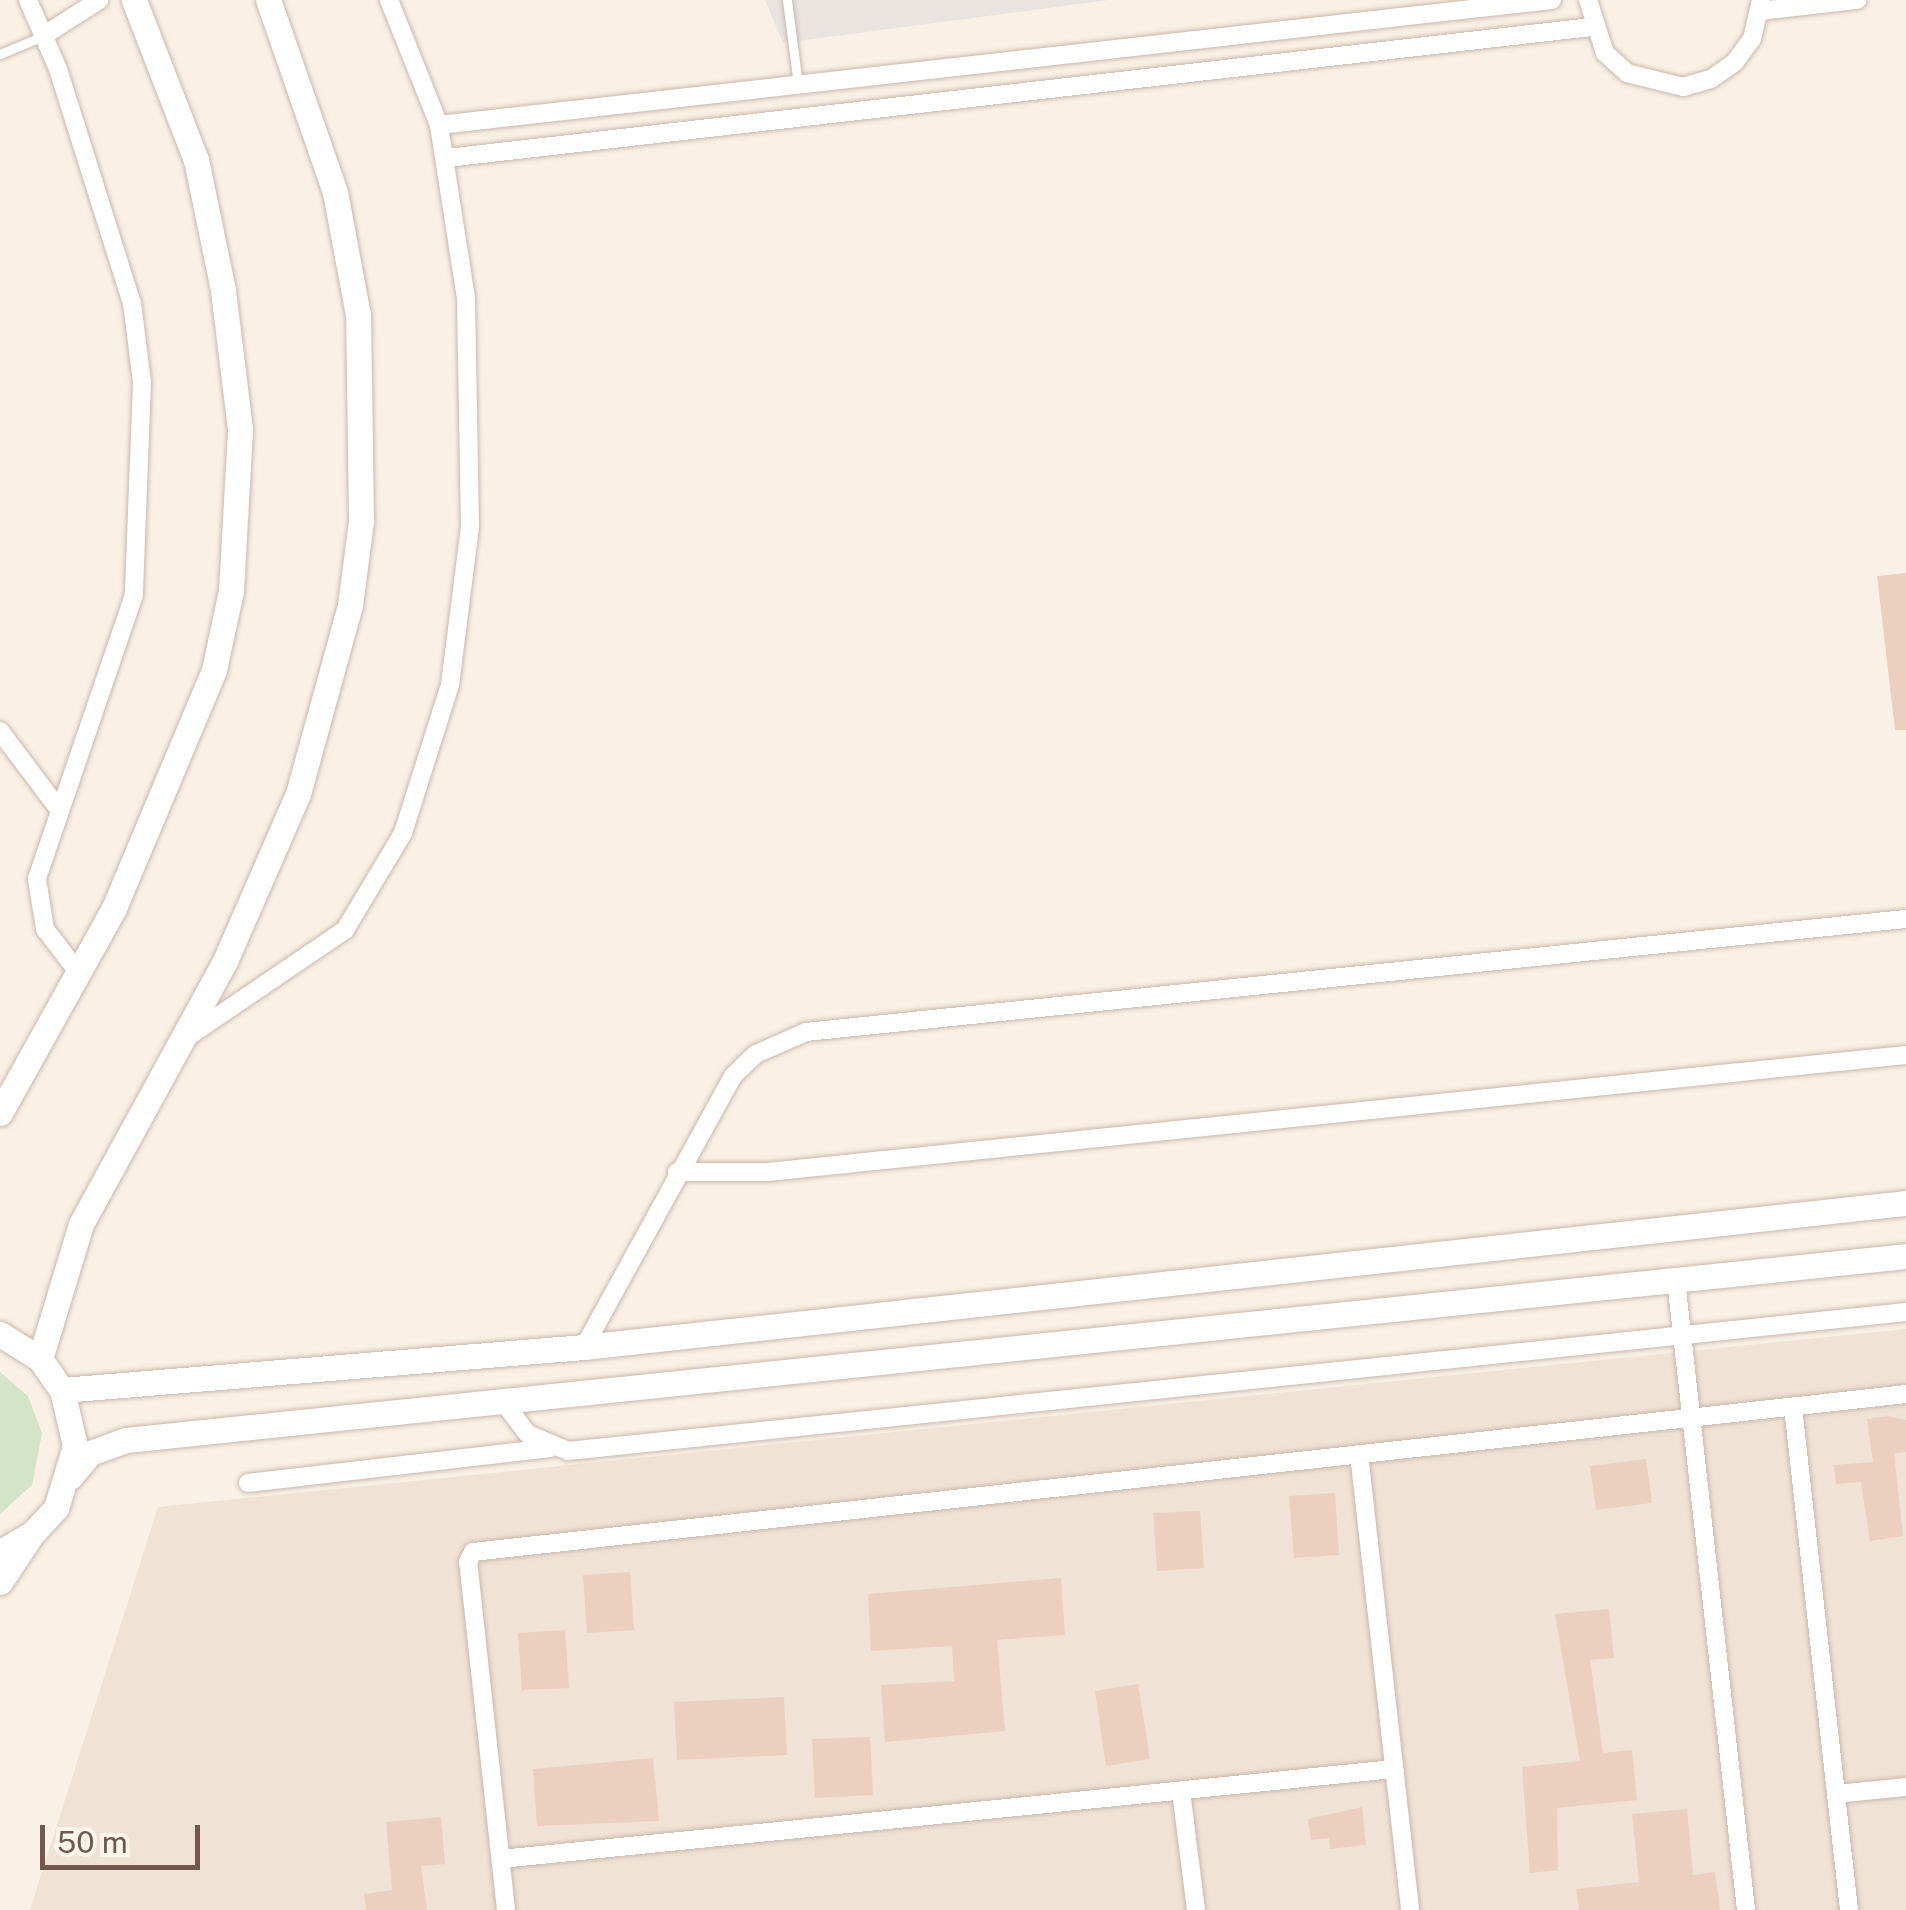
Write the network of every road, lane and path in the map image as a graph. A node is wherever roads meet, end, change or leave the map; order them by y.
1 (28, 0) edge
2 (99, 0) edge
3 (134, 0) edge
4 (268, 0) edge
5 (389, 0) edge
6 (787, 0) edge
7 (1552, 0) edge
8 (1588, 0) edge
9 (1857, 0) edge
10 (1760, 6) edge
11 (1592, 27) junction
12 (43, 36) junction
13 (0, 54) edge
14 (798, 85) junction
15 (439, 126) junction
16 (447, 158) junction
17 (0, 731) edge
18 (60, 811) junction
19 (1906, 920) edge
20 (78, 972) junction
21 (179, 1042) junction
22 (1906, 1056) edge
23 (0, 1113) edge
24 (677, 1172) junction
25 (1906, 1203) edge
26 (1906, 1256) edge
27 (1676, 1280) junction
28 (1906, 1312) edge
29 (0, 1334) edge
30 (1682, 1337) junction
31 (584, 1347) junction
32 (40, 1359) junction
33 (62, 1390) junction
34 (1906, 1394) edge
35 (505, 1404) junction
36 (1792, 1407) junction
37 (1691, 1418) junction
38 (552, 1448) junction
39 (1358, 1454) junction
40 (70, 1477) junction
41 (248, 1483) dead end
42 (32, 1533) junction
43 (0, 1552) edge
44 (0, 1582) edge
45 (1394, 1770) junction
46 (1906, 1787) edge
47 (1181, 1791) junction
48 (1836, 1794) junction
49 (501, 1859) junction
50 (506, 1910) edge
51 (1196, 1910) edge
52 (1410, 1910) edge
53 (1746, 1910) edge
54 (1849, 1910) edge

1 - 12 street
2 - 12 street
3 - 20 street
4 - 21 street
5 - 15 street
6 - 14 lane
7 - 14 street
8 - 11 street
9 - 10 street
10 - 11 street
11 - 16 street
12 - 13 lane
12 - 18 street
14 - 15 street
15 - 16 street
16 - 21 street
17 - 18 street
18 - 20 street
19 - 24 street
20 - 23 street
21 - 32 street
22 - 24 street
24 - 31 street
25 - 31 street
26 - 27 street
27 - 30 street
27 - 35 street
28 - 30 street
29 - 32 street
30 - 37 street
30 - 38 street
31 - 33 street
32 - 33 street
33 - 40 street
34 - 36 street
35 - 38 street
35 - 40 street
36 - 37 street
36 - 48 street
37 - 39 street
37 - 53 street
38 - 41 street
39 - 45 street
39 - 49 street
40 - 42 street
42 - 43 street
42 - 44 street
45 - 47 street
45 - 52 street
46 - 48 street
47 - 49 street
47 - 51 street
48 - 54 street
49 - 50 street

